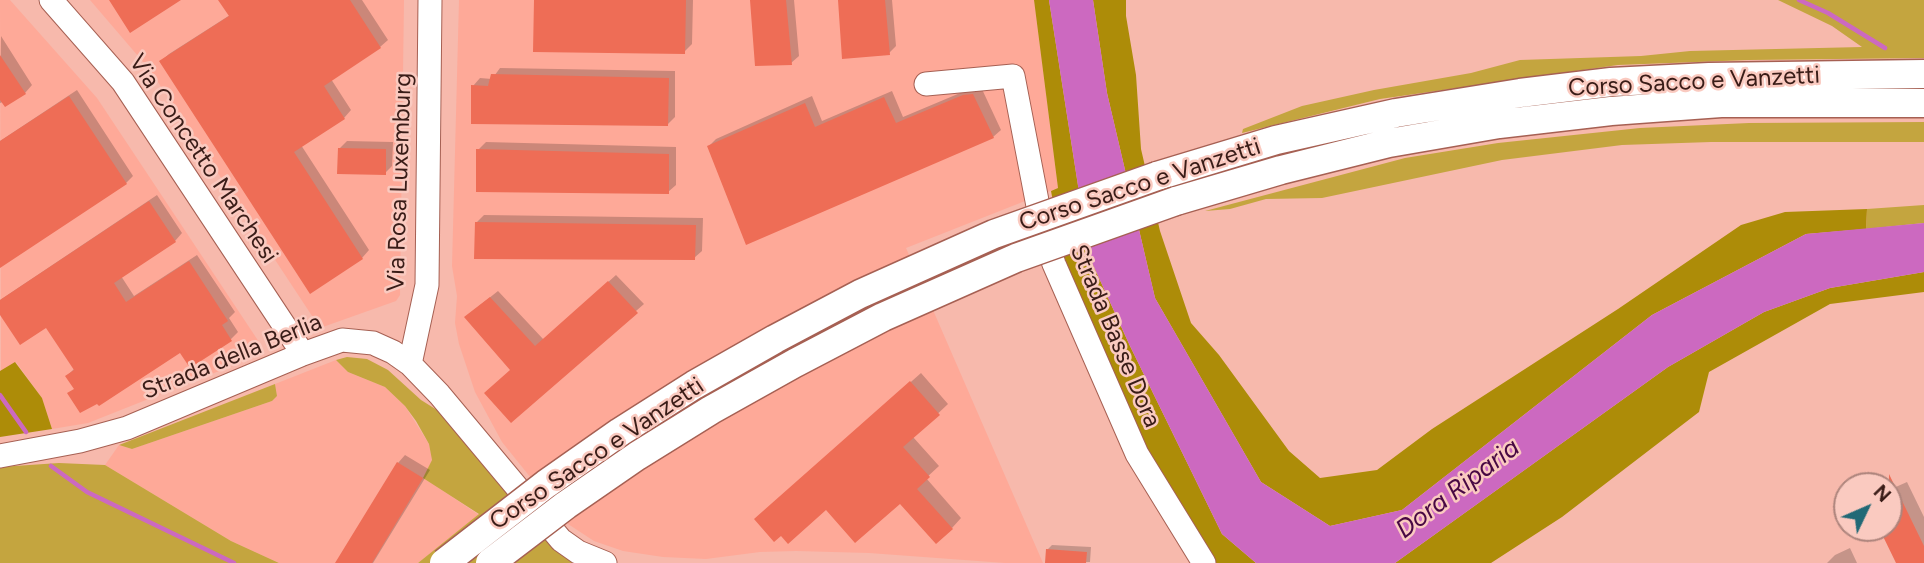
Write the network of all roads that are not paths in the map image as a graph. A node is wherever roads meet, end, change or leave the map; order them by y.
1 (51, 0) edge
2 (430, 0) edge
3 (1924, 74) edge
4 (926, 84) dead end
5 (1924, 103) edge
6 (303, 354) junction
7 (410, 364) junction
8 (0, 456) edge
9 (444, 563) edge
10 (490, 563) edge
11 (605, 563) edge
12 (1204, 563) edge

1 - 6 street, Via Concetto Marchesi
2 - 7 street, Via Rosa Luxemburg
3 - 9 main road, Corso Sacco e Vanzetti, bridge
4 - 12 street, Strada Basse Dora
5 - 10 main road, Corso Sacco e Vanzetti, bridge
6 - 7 street, Strada della Berlia
6 - 8 street, Strada della Berlia
7 - 11 street, Strada della Berlia

